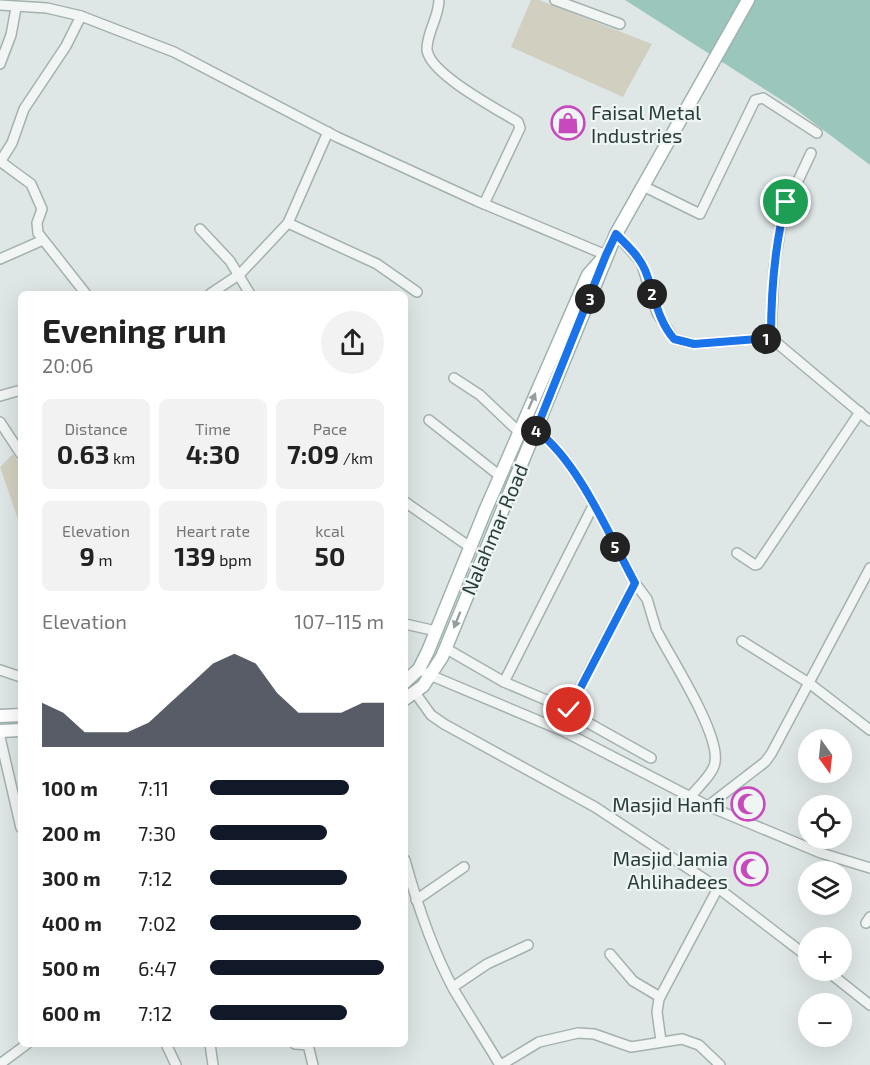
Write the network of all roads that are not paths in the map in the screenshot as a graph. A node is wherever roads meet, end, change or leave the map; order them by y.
1 (439, 0) edge
2 (555, 0) edge
3 (748, 0) edge
4 (34, 3) edge
5 (0, 5) edge
6 (16, 8) junction
7 (81, 16) junction
8 (620, 24) dead end
9 (0, 64) edge
10 (328, 132) junction
11 (817, 133) dead end
12 (811, 153) dead end
13 (0, 162) edge
14 (643, 186) junction
15 (484, 204) junction
16 (288, 222) junction
17 (200, 229) dead end
18 (616, 234) junction
19 (43, 240) junction
20 (606, 255) junction
21 (0, 259) edge
22 (240, 274) junction
23 (84, 291) edge
24 (214, 291) edge
25 (248, 291) edge
26 (417, 292) dead end
27 (771, 338) junction
28 (453, 378) dead end
29 (18, 391) edge
30 (0, 396) edge
31 (860, 412) junction
32 (429, 420) dead end
33 (870, 421) edge
34 (1, 428) edge
35 (536, 430) junction
36 (519, 432) junction
37 (18, 450) edge
38 (500, 476) junction
39 (408, 504) edge
40 (593, 506) junction
41 (470, 547) junction
42 (737, 553) dead end
43 (870, 568) edge
44 (635, 583) junction
45 (408, 625) edge
46 (436, 631) junction
47 (742, 641) dead end
48 (445, 648) junction
49 (419, 669) junction
50 (0, 670) edge
51 (18, 676) edge
52 (431, 676) junction
53 (408, 679) edge
54 (504, 682) junction
55 (809, 683) junction
56 (410, 696) edge
57 (568, 711) junction
58 (18, 715) edge
59 (0, 716) edge
60 (18, 730) edge
61 (870, 730) edge
62 (0, 731) edge
63 (0, 737) edge
64 (651, 758) dead end
65 (691, 796) junction
66 (708, 806) junction
67 (18, 815) edge
68 (464, 867) dead end
69 (870, 868) edge
70 (408, 888) edge
71 (718, 888) junction
72 (416, 900) junction
73 (528, 945) dead end
74 (798, 949) edge
75 (610, 954) dead end
76 (840, 981) edge
77 (453, 987) junction
78 (660, 997) junction
79 (870, 1005) edge
80 (662, 1041) junction
81 (22, 1047) edge
82 (167, 1047) edge
83 (210, 1047) edge
84 (308, 1047) edge
85 (1, 1060) edge
86 (176, 1065) edge
87 (213, 1065) edge
88 (313, 1065) edge
89 (500, 1065) edge
90 (720, 1065) edge

1 - 15 street
2 - 8 street
3 - 14 main road
4 - 6 street
4 - 7 street
5 - 6 street
6 - 9 street
7 - 10 street
7 - 13 street
10 - 15 street
10 - 16 street
11 - 14 street
12 - 27 street
13 - 19 street
14 - 18 main road
15 - 20 street
16 - 22 street
16 - 26 street
17 - 22 street
18 - 20 main road
18 - 27 street
19 - 21 street
19 - 23 street
20 - 35 main road, Nalahmar Road
36 -> 20 main road, Nalahmar Road
22 - 24 street
22 - 25 street
27 - 31 street
28 - 36 street
29 - 30 street
31 - 33 street
31 - 42 street
32 - 38 street
34 - 37 street
35 - 40 street
35 -> 48 main road, Nalahmar Road
36 - 38 main road, Nalahmar Road
38 - 41 main road, Nalahmar Road
39 - 41 street
40 - 44 street
40 - 54 street
41 - 46 main road, Nalahmar Road
43 - 55 street
44 - 57 street
44 - 65 street
45 - 46 street
46 - 49 main road, Nalahmar Road
47 - 55 street
48 - 52 main road, Nalahmar Road
48 - 54 street
49 - 52 street
49 - 53 main road, Nalahmar Road
50 - 51 street
52 - 56 main road, Nalahmar Road
52 - 65 street
54 - 57 street
55 - 61 street
55 - 66 street
56 - 71 street
57 - 64 street
58 - 59 main road
60 - 62 main road
63 - 67 street
65 - 66 street
66 - 69 street
68 - 72 street
70 - 72 street
71 - 74 street
71 - 78 street
72 - 77 street
73 - 77 street
75 - 78 street
76 - 79 street
77 - 89 street
78 - 80 street
80 - 89 street
80 - 90 street
81 - 85 street
82 - 86 street
83 - 87 street
84 - 88 street

